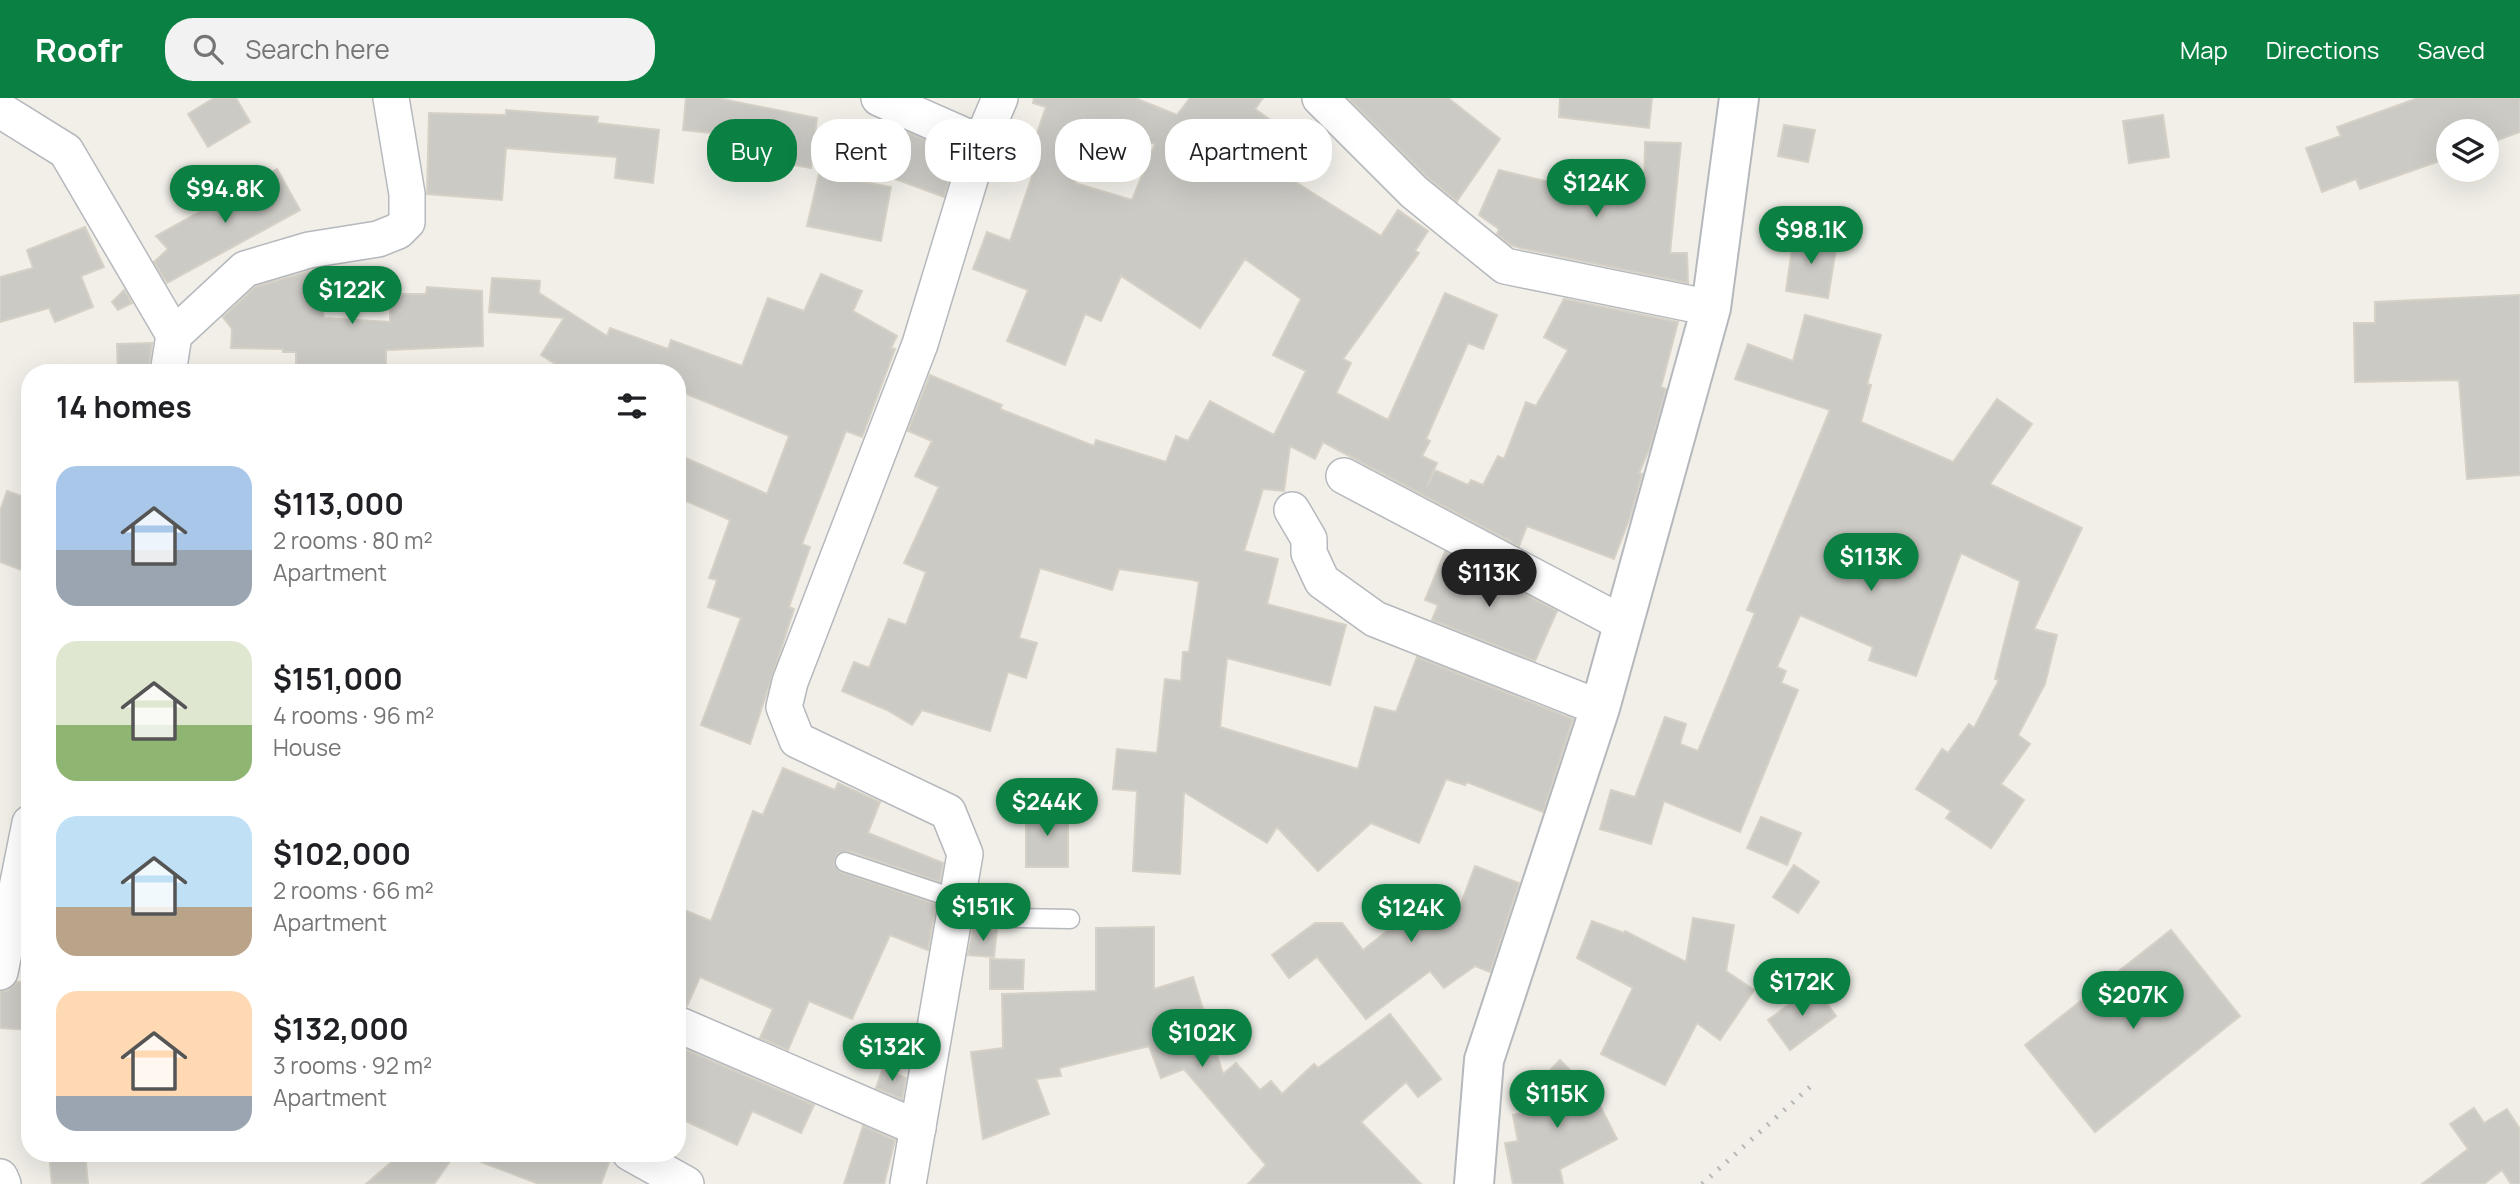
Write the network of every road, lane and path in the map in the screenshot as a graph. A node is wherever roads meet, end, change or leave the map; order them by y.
1 (391, 98) edge
2 (879, 98) edge
3 (1000, 98) edge
4 (1320, 98) edge
5 (1739, 98) edge
6 (0, 110) edge
7 (927, 119) edge
8 (991, 119) edge
9 (969, 182) edge
10 (1711, 308) junction
11 (174, 335) junction
12 (169, 364) edge
13 (1344, 476) dead end
14 (1292, 510) dead end
15 (1623, 624) junction
16 (1600, 708) junction
17 (845, 862) dead end
18 (21, 890) edge
19 (958, 908) junction
20 (1070, 919) dead end
21 (11, 964) edge
22 (686, 1028) edge
23 (918, 1128) junction
24 (646, 1162) edge
25 (0, 1177) edge
26 (3, 1184) edge
27 (686, 1184) edge
28 (908, 1184) edge
29 (1474, 1184) edge

1 - 11 street
2 - 7 street
3 - 8 street
4 - 10 street
5 - 10 street
6 - 11 street
9 - 19 street
10 - 15 street
11 - 12 street
13 - 15 street
14 - 16 street
15 - 16 street
16 - 29 street
17 - 19 lane
18 - 21 street
19 - 20 lane
19 - 23 street
22 - 23 street
23 - 28 street
24 - 27 street
25 - 26 street

